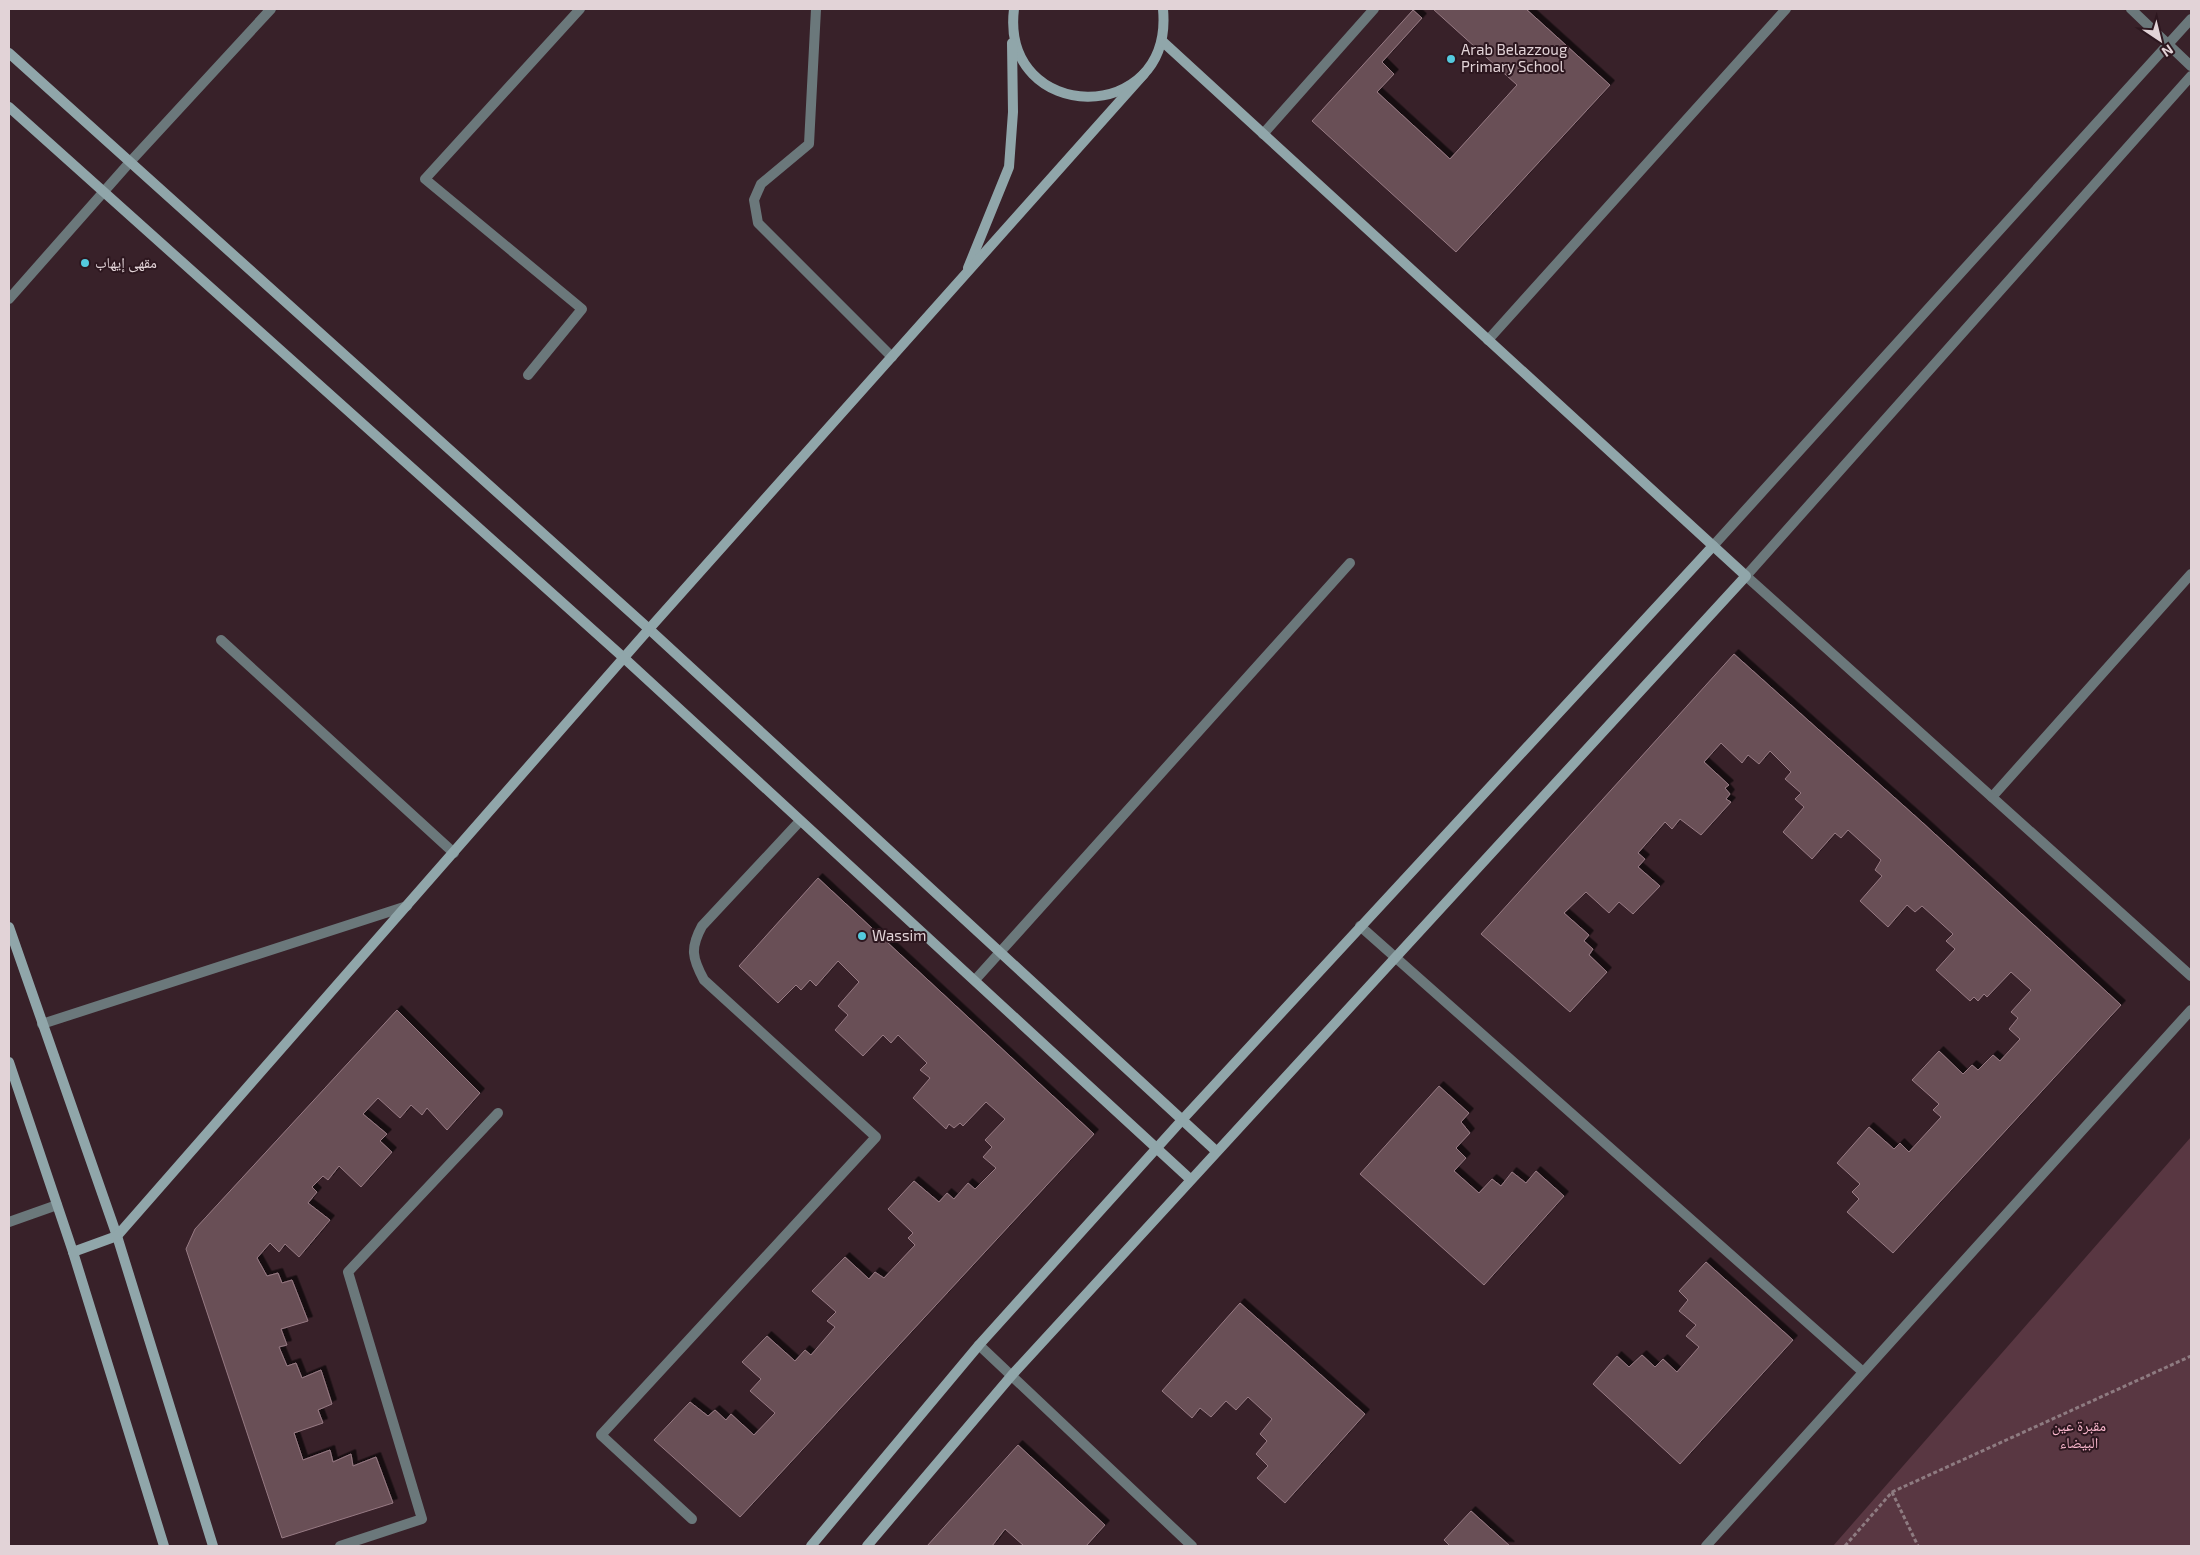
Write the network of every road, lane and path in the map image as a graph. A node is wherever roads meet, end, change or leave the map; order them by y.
1 (272, 9) edge
2 (580, 9) edge
3 (816, 9) edge
4 (1014, 9) edge
5 (1163, 9) edge
6 (1374, 9) edge
7 (1786, 9) edge
8 (2131, 9) edge
9 (2191, 19) edge
10 (1012, 26) junction
11 (1162, 41) junction
12 (2169, 43) junction
13 (9, 53) edge
14 (2191, 66) edge
15 (1144, 74) junction
16 (2191, 76) edge
17 (9, 108) edge
18 (1263, 134) junction
19 (130, 162) junction
20 (103, 192) junction
21 (964, 276) junction
22 (9, 299) edge
23 (1488, 340) junction
24 (892, 357) junction
25 (528, 375) dead end
26 (1713, 546) junction
27 (1350, 563) dead end
28 (2191, 574) edge
29 (1746, 576) junction
30 (650, 629) junction
31 (221, 640) dead end
32 (624, 658) junction
33 (1992, 797) junction
34 (800, 821) junction
35 (454, 853) junction
36 (407, 906) junction
37 (1360, 926) junction
38 (9, 927) edge
39 (998, 952) junction
40 (1394, 957) junction
41 (2191, 976) edge
42 (975, 980) junction
43 (2191, 1010) edge
44 (42, 1024) junction
45 (9, 1062) edge
46 (498, 1113) dead end
47 (1182, 1120) junction
48 (1157, 1148) junction
49 (1216, 1151) junction
50 (1190, 1179) junction
51 (57, 1204) junction
52 (9, 1222) edge
53 (116, 1236) junction
54 (72, 1252) junction
55 (979, 1345) junction
56 (2191, 1356) edge
57 (1863, 1372) junction
58 (1012, 1375) junction
59 (1892, 1492) junction
60 (692, 1519) dead end
61 (164, 1546) edge
62 (213, 1546) edge
63 (340, 1546) edge
64 (811, 1546) edge
65 (867, 1546) edge
66 (1192, 1546) edge
67 (1706, 1546) edge
68 (1845, 1546) edge
69 (1918, 1546) edge

1 - 19 street
2 - 25 street
3 - 24 street
4 - 10 street
5 - 11 street
6 - 18 street
7 - 23 street
8 - 12 street
9 - 12 street
10 - 15 street
10 - 21 street
11 - 15 street
11 - 18 street
12 - 14 street
12 - 26 street
13 - 19 street
15 - 21 street
16 - 29 street
17 - 20 street
18 - 23 street
19 - 20 street
19 - 30 street
20 - 22 street
20 - 32 street
21 - 24 street
23 - 26 street
24 - 30 street
26 - 29 street
26 - 37 street
27 - 39 street
28 - 33 street
29 - 33 street
29 - 40 street
30 - 32 street
30 - 39 street
31 - 35 street
32 - 34 street
32 - 35 street
33 - 41 street
34 - 42 street
34 - 60 street
35 - 36 street
36 - 44 street
36 - 53 street
37 - 40 street
37 - 47 street
38 - 44 street
39 - 42 street
39 - 47 street
40 - 49 street
40 - 57 street
42 - 48 street
43 - 57 street
44 - 53 street
45 - 51 street
46 - 63 street
47 - 48 street
47 - 49 street
48 - 50 street
48 - 55 street
49 - 50 street
50 - 58 street
51 - 52 street
51 - 54 street
53 - 54 street
53 - 62 street
54 - 61 street
55 - 58 street
55 - 64 street
56 - 59 path
57 - 67 street
58 - 65 street
58 - 66 street
59 - 68 path
59 - 69 path

